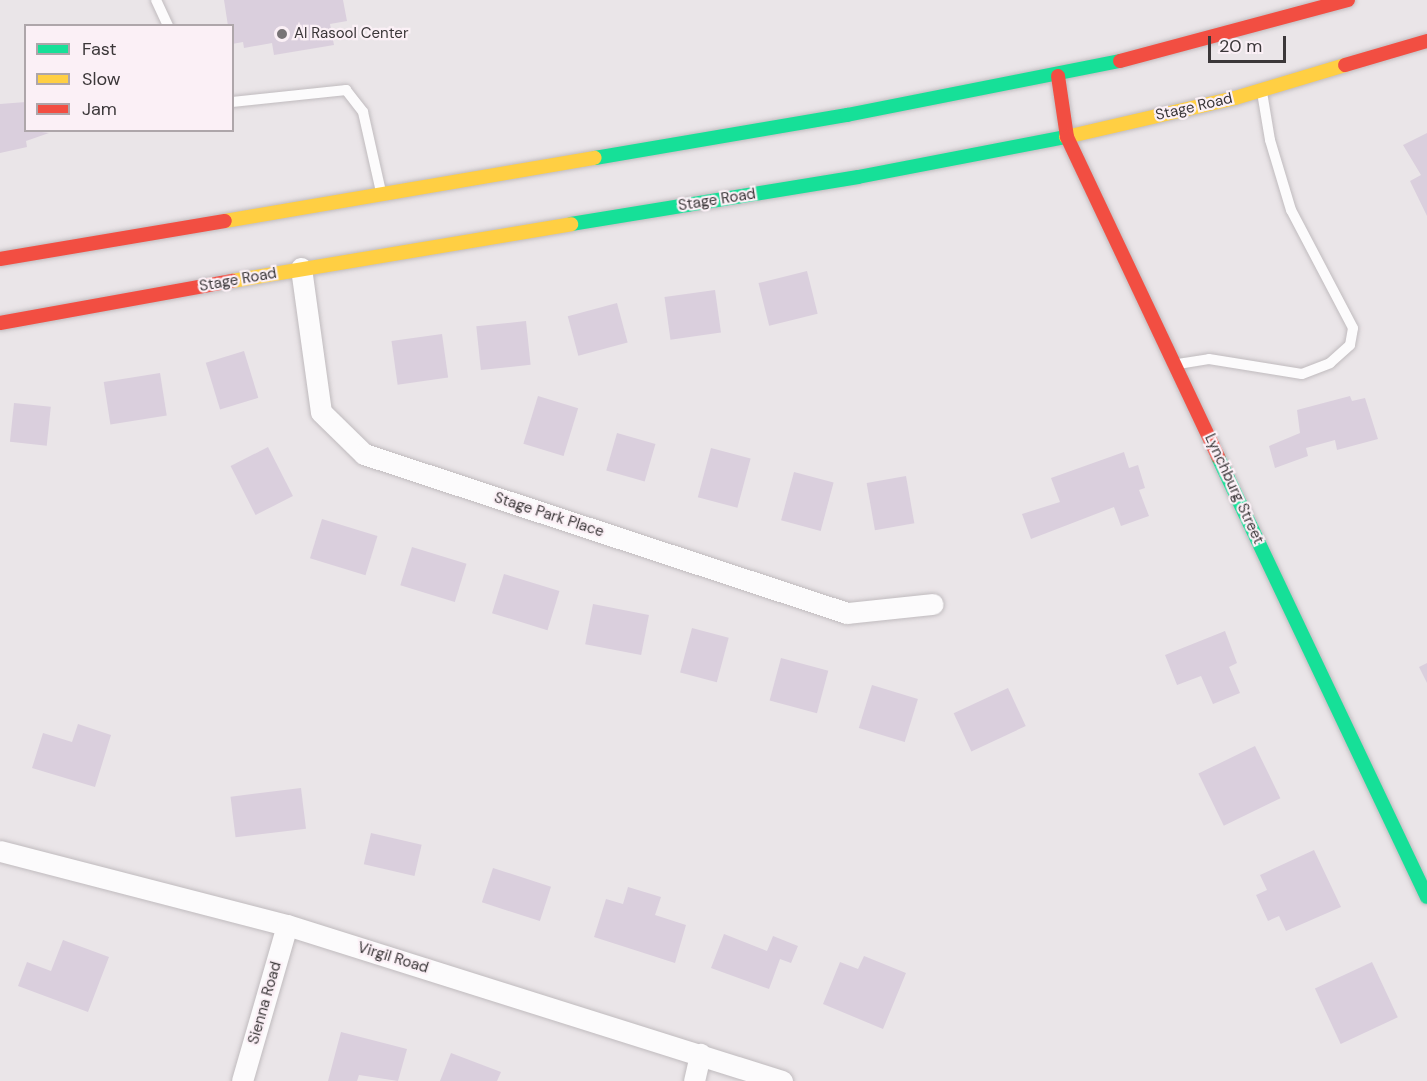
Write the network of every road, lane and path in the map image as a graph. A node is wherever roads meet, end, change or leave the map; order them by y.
1 (156, 0) edge
2 (1348, 0) edge
3 (167, 24) edge
4 (1427, 41) edge
5 (1058, 76) junction
6 (1261, 90) junction
7 (234, 102) edge
8 (1067, 137) junction
9 (381, 192) junction
10 (0, 259) edge
11 (301, 268) junction
12 (0, 323) edge
13 (1175, 365) junction
14 (933, 604) dead end
15 (0, 851) edge
16 (1427, 897) edge
17 (287, 925) junction
18 (700, 1054) junction
19 (242, 1081) edge
20 (694, 1081) edge
21 (782, 1081) edge

1 - 3 lane
2 - 5 main road
4 - 6 main road, Stage Road
5 - 8 main road, Lynchburg Street
5 - 9 main road
6 - 8 main road, Stage Road
6 - 13 lane
7 - 9 lane
8 - 11 main road, Stage Road
8 - 13 main road, Lynchburg Street
9 - 10 main road
11 - 12 main road, Stage Road
11 - 14 street, Stage Park Place
13 - 16 main road, Lynchburg Street
15 - 17 street, Virgil Road
17 - 18 street, Virgil Road
17 - 19 street, Sienna Road
18 - 20 street
18 - 21 street, Virgil Road

